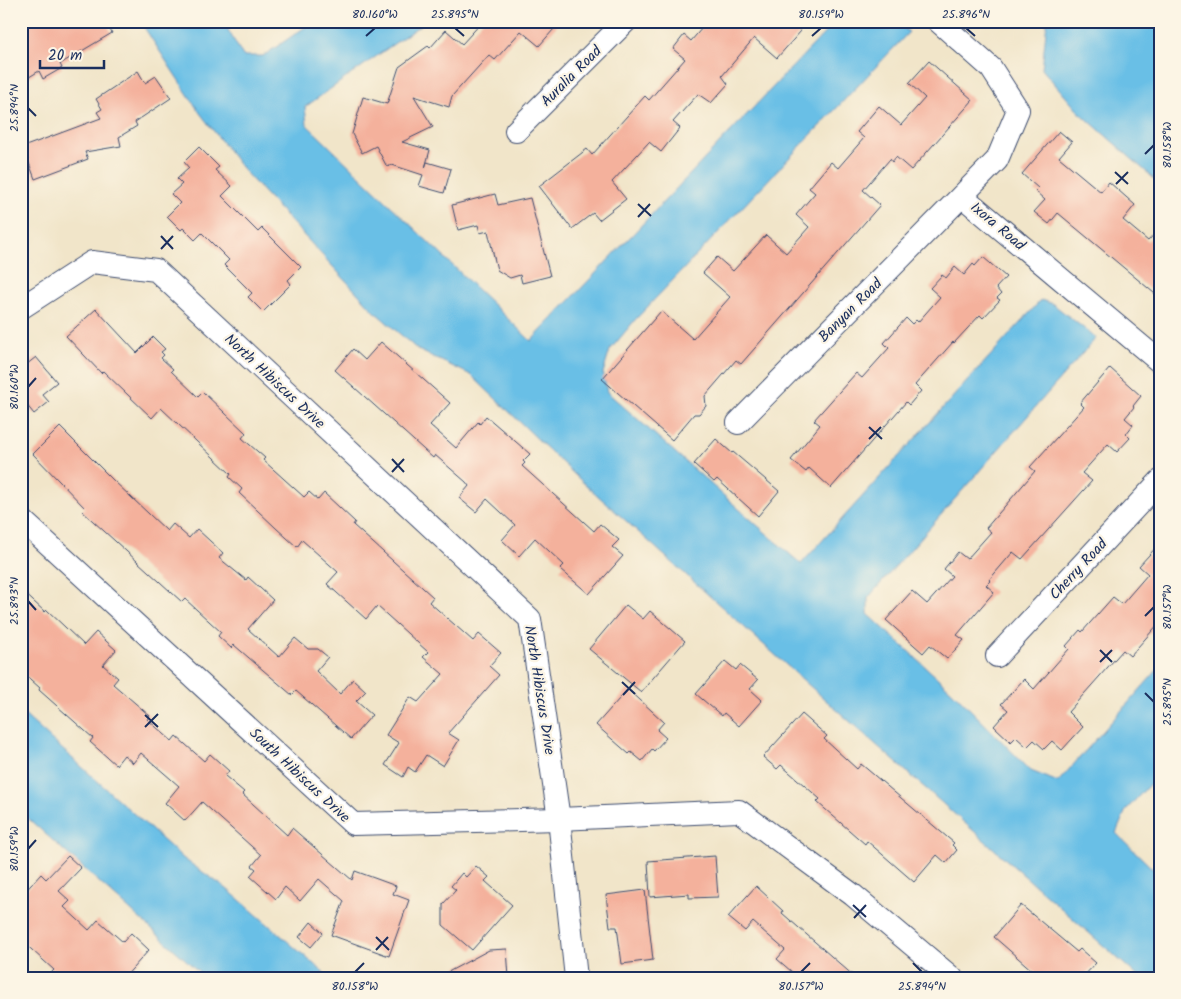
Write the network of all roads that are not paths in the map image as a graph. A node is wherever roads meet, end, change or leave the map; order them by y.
1 (626, 21) edge
2 (938, 21) edge
3 (516, 131) dead end
4 (962, 196) junction
5 (21, 308) edge
6 (1160, 362) edge
7 (738, 423) dead end
8 (1160, 481) edge
9 (21, 519) edge
10 (997, 656) dead end
11 (559, 820) junction
12 (576, 978) edge
13 (952, 978) edge

1 - 3 street, Auralia Road
2 - 4 street, Ixora Road
4 - 6 street, Ixora Road
4 - 7 street, Banyan Road
5 - 11 street, North Hibiscus Drive
8 - 10 street, Cherry Road
9 - 11 street, South Hibiscus Drive
11 - 12 street
11 - 13 street

